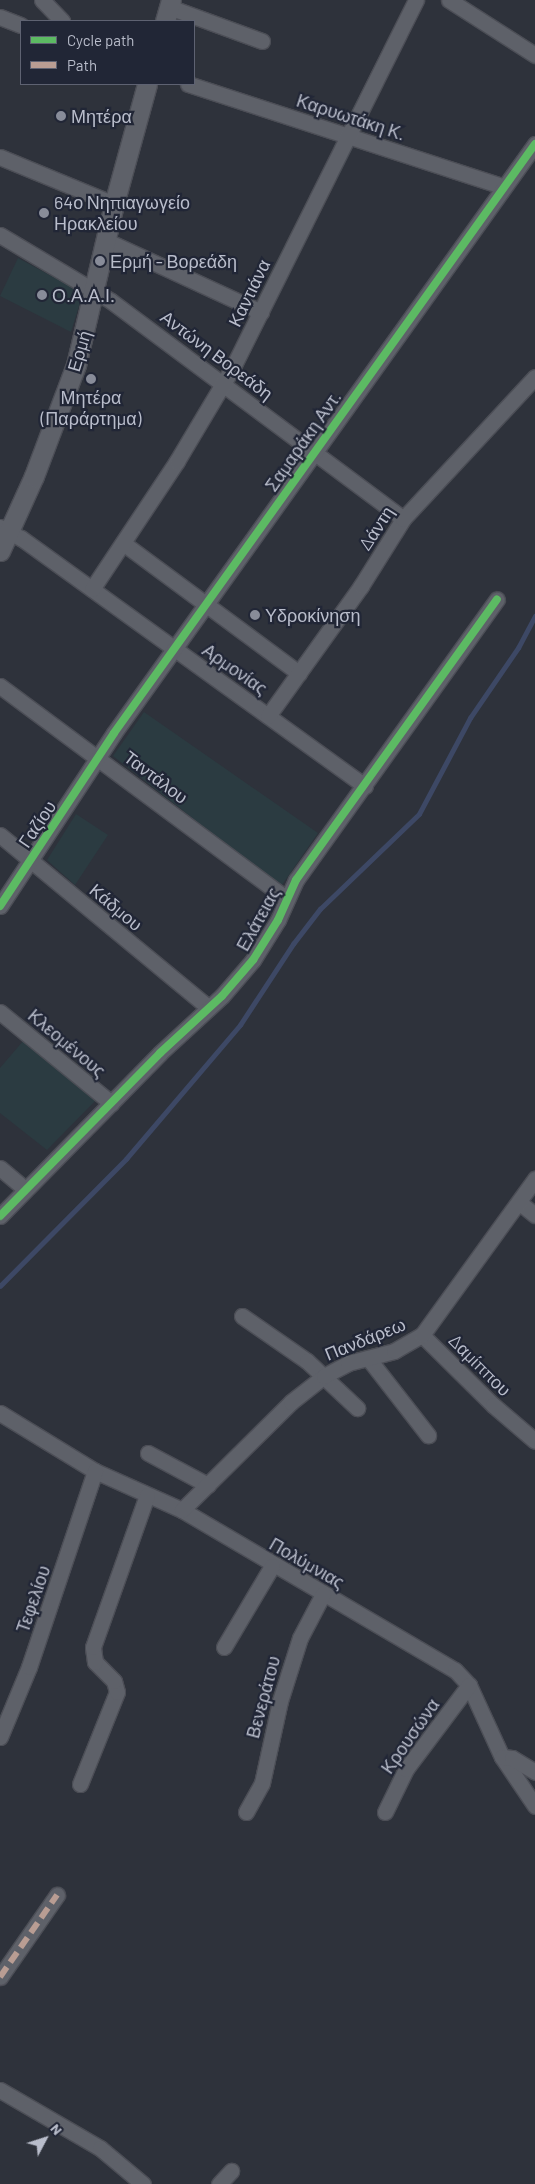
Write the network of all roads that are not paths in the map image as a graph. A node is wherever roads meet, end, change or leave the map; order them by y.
1 (42, 0) edge
2 (416, 0) edge
3 (449, 0) edge
4 (168, 9) edge
5 (0, 17) edge
6 (61, 20) edge
7 (20, 25) edge
8 (262, 41) dead end
9 (535, 55) edge
10 (147, 85) edge
11 (191, 85) edge
12 (348, 136) junction
13 (535, 144) edge
14 (0, 157) edge
15 (502, 186) junction
16 (114, 204) junction
17 (0, 234) edge
18 (105, 240) junction
19 (94, 288) junction
20 (261, 312) junction
21 (535, 377) edge
22 (224, 384) junction
23 (313, 452) junction
24 (403, 519) junction
25 (5, 529) edge
26 (123, 542) junction
27 (0, 551) edge
28 (92, 590) junction
29 (497, 599) dead end
30 (206, 604) junction
31 (174, 649) junction
32 (299, 673) junction
33 (0, 686) edge
34 (268, 716) junction
35 (100, 758) junction
36 (365, 786) junction
37 (0, 835) edge
38 (31, 860) junction
39 (287, 899) junction
40 (0, 906) edge
41 (208, 1007) junction
42 (0, 1012) edge
43 (110, 1103) junction
44 (0, 1168) edge
45 (535, 1179) edge
46 (25, 1189) junction
47 (520, 1203) junction
48 (535, 1215) edge
49 (0, 1216) edge
50 (242, 1316) dead end
51 (422, 1334) junction
52 (368, 1358) junction
53 (324, 1376) junction
54 (357, 1408) dead end
55 (0, 1413) edge
56 (428, 1435) dead end
57 (535, 1441) edge
58 (148, 1453) dead end
59 (95, 1471) junction
60 (208, 1486) junction
61 (147, 1495) junction
62 (182, 1510) junction
63 (272, 1566) junction
64 (323, 1594) junction
65 (224, 1647) dead end
66 (469, 1685) junction
67 (0, 1737) edge
68 (502, 1757) junction
69 (535, 1772) edge
70 (80, 1784) dead end
71 (535, 1806) edge
72 (246, 1812) dead end
73 (385, 1812) dead end
74 (57, 1895) dead end
75 (0, 1977) edge
76 (0, 2090) edge
77 (231, 2171) dead end
78 (143, 2184) edge
79 (219, 2184) edge

1 - 6 street
2 - 12 street, Καντιάνα
3 - 9 street
4 - 8 street
5 - 7 street
10 - 16 street, Ερμή
11 - 12 street, Καρυωτάκη Κ.
12 - 15 street, Καρυωτάκη Κ.
12 - 20 street, Καντιάνα
13 - 15 street, Σαμαράκη Αντ.
14 - 16 street
15 - 23 street, Σαμαράκη Αντ.
16 - 18 street, Ερμή
17 - 19 street, Αντώνη Βορεάδη
18 - 19 street, Ερμή
18 - 20 street
19 - 22 street, Αντώνη Βορεάδη
19 - 25 street, Ερμή
20 - 22 street, Καντιάνα
21 - 24 street, Δάντη
22 - 23 street, Αντώνη Βορεάδη
22 - 26 street, Καντιάνα
23 - 24 street, Αντώνη Βορεάδη
23 - 30 street, Σαμαράκη Αντ.
24 - 32 street, Δάντη
25 - 27 street, Ερμή
25 - 28 street, Αρμονίας
26 - 28 street, Καντιάνα
26 - 30 street
28 - 31 street, Αρμονίας
29 - 36 street, Ελάτειας
30 - 31 street, Σαμαράκη Αντ.
30 - 32 street
31 - 34 street, Αρμονίας
31 - 35 street, Σαμαράκη Αντ.
32 - 34 street, Δάντη
33 - 35 street, Ταντάλου
34 - 36 street, Αρμονίας
35 - 38 street, Γαζίου
35 - 39 street, Ταντάλου
36 - 39 street, Ελάτειας
37 - 38 street, Κάδμου
38 - 40 street, Γαζίου
38 - 41 street, Κάδμου
39 - 41 street, Ελάτειας
41 - 43 street, Ελάτειας
42 - 43 street, Κλεομένους
43 - 46 street, Ελάτειας
44 - 46 street
45 - 47 street, Πανδάρεω
46 - 49 street, Ελάτειας
47 - 48 street
47 - 51 street, Πανδάρεω
50 - 53 street
51 - 52 street, Πανδάρεω
51 - 57 street, Δαμίππου
52 - 53 street, Πανδάρεω
52 - 56 street
53 - 54 street
53 - 60 street, Πανδάρεω
55 - 59 street, Πολύμνιας
58 - 60 street
59 - 61 street, Πολύμνιας
59 - 67 street, Τεφελίου
60 - 62 street, Πανδάρεω
61 - 62 street, Πολύμνιας
61 - 70 street
62 - 63 street, Πολύμνιας
63 - 64 street, Πολύμνιας
63 - 65 street
64 - 66 street, Πολύμνιας
64 - 72 street, Βενεράτου
66 - 68 street, Πολύμνιας
66 - 73 street, Κρουσώνα
68 - 69 street
68 - 71 street, Πολύμνιας
74 - 75 street
76 - 78 street
77 - 79 street

